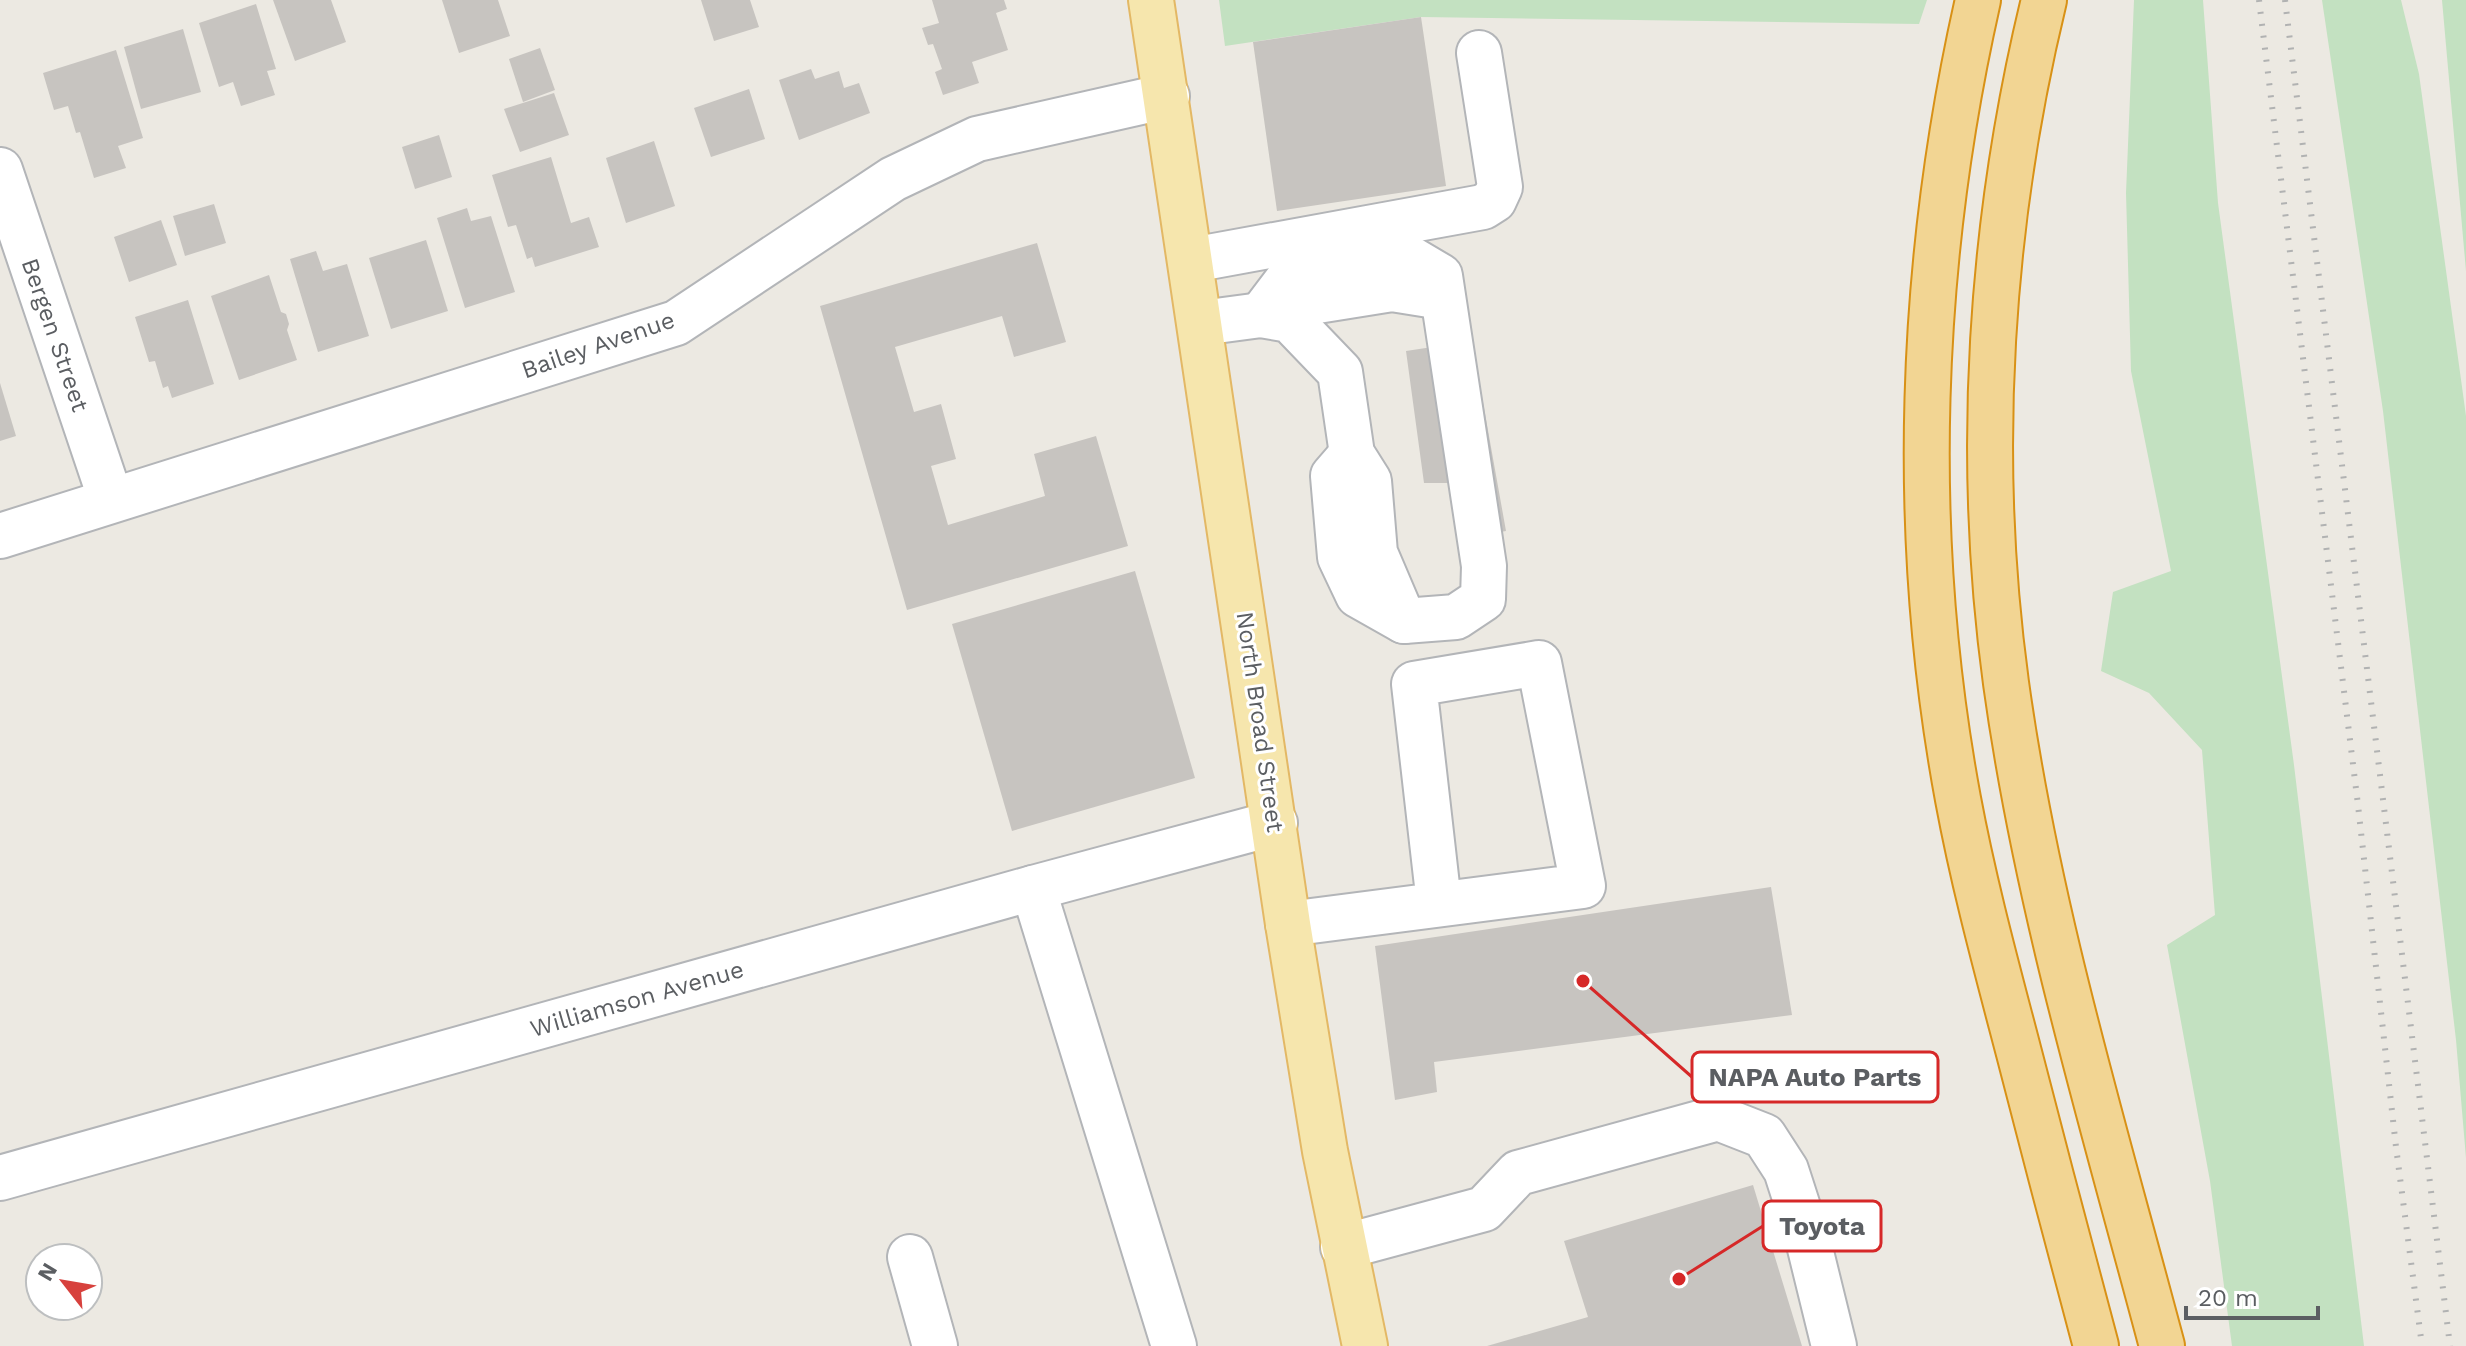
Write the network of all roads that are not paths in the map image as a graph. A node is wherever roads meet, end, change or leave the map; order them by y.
1 (1151, 0) edge
2 (1978, 0) edge
3 (2044, 0) edge
4 (1479, 53) dead end
5 (1167, 96) junction
6 (0, 170) edge
7 (1192, 260) junction
8 (1261, 315) junction
9 (1201, 323) junction
10 (111, 500) junction
11 (0, 536) edge
12 (1275, 823) junction
13 (1033, 888) junction
14 (1439, 903) junction
15 (1288, 924) junction
16 (0, 1178) edge
17 (1343, 1247) junction
18 (910, 1257) dead end
19 (935, 1346) edge
20 (1174, 1346) edge
21 (1365, 1346) edge
22 (1834, 1346) edge
23 (2096, 1346) edge
24 (2162, 1346) edge

1 - 5 main road, North Broad Street
2 - 23 highway
3 - 24 highway
4 - 7 street
5 - 7 main road, North Broad Street
5 - 10 street, Bailey Avenue
6 - 10 street, Bergen Street
7 - 9 main road, North Broad Street
8 - 8 street
8 - 9 street
9 - 12 main road, North Broad Street
10 - 11 street, Bailey Avenue
12 - 13 street, Williamson Avenue
12 - 15 main road, North Broad Street
13 - 16 street, Williamson Avenue
13 - 20 street
14 - 14 street
14 - 15 street
15 - 17 main road, North Broad Street
17 - 21 main road, North Broad Street
17 - 22 street
18 - 19 street

